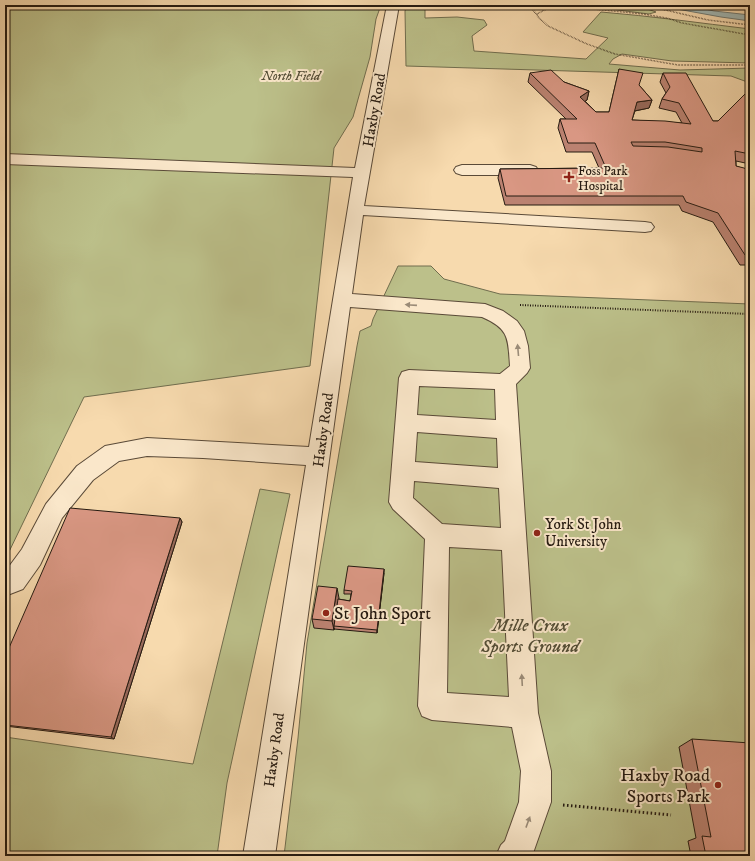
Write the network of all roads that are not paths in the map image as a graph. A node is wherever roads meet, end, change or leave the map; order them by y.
1 (393, 5) edge
2 (5, 159) edge
3 (462, 170) dead end
4 (533, 170) edge
5 (363, 173) junction
6 (355, 210) junction
7 (645, 227) dead end
8 (342, 300) junction
9 (505, 382) junction
10 (407, 423) junction
11 (507, 430) junction
12 (320, 457) junction
13 (404, 471) junction
14 (510, 479) junction
15 (437, 535) junction
16 (514, 540) junction
17 (5, 584) edge
18 (524, 713) junction
19 (259, 856) edge
20 (512, 856) edge

1 - 5 street, Haxby Road
2 - 5 street
3 - 4 street
5 - 6 street, Haxby Road
6 - 7 street
6 - 8 street, Haxby Road
9 -> 8 street
8 - 12 street, Haxby Road
9 - 10 street
9 - 11 street
10 - 11 street
10 - 13 street
11 - 14 street
12 - 17 street
12 - 19 street, Haxby Road
13 - 14 street
13 - 15 street
14 - 16 street
15 - 16 street
15 - 18 street
18 -> 16 street
20 -> 18 street

